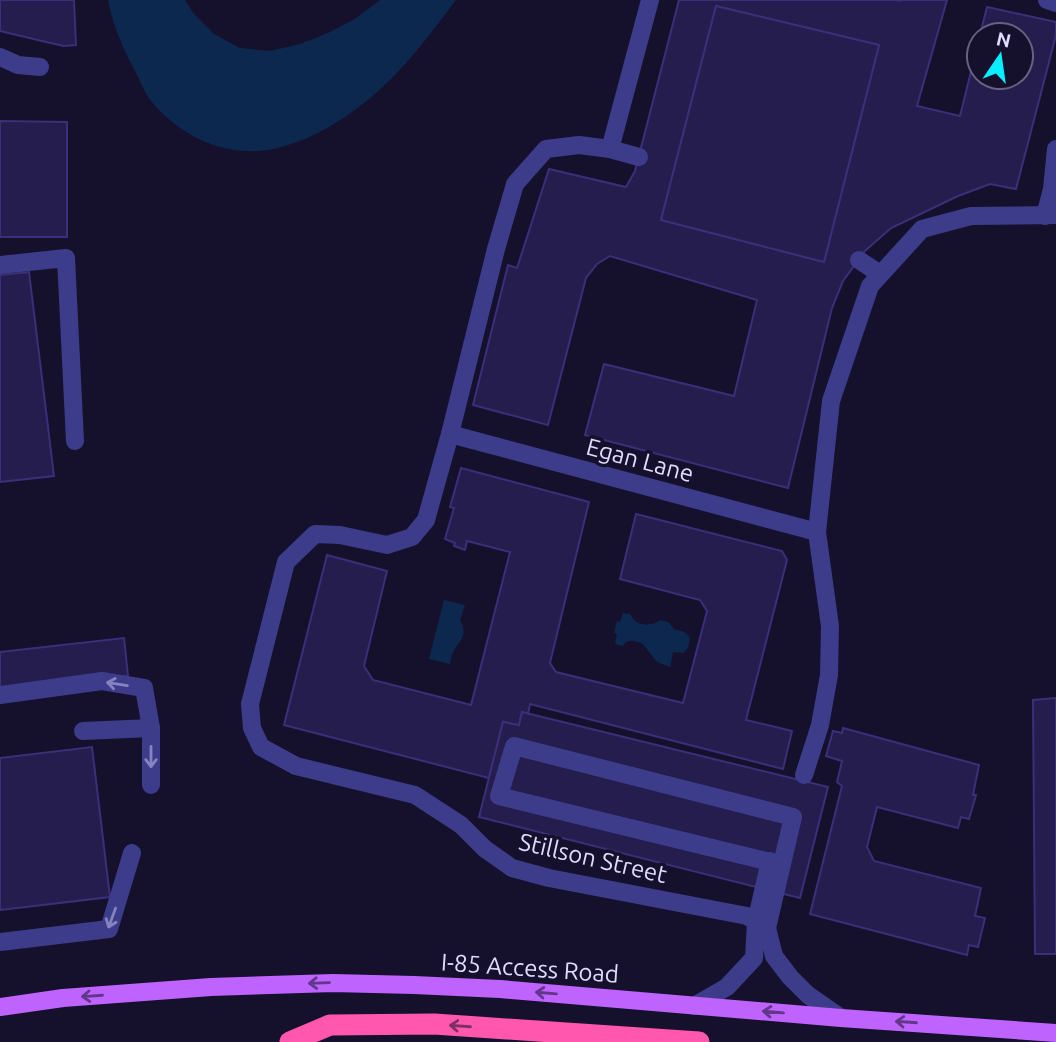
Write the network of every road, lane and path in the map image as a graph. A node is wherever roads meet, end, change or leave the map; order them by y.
1 (650, 0) edge
2 (1046, 0) edge
3 (1056, 4) edge
4 (0, 57) edge
5 (40, 67) dead end
6 (610, 149) junction
7 (1056, 149) edge
8 (639, 157) dead end
9 (1050, 215) edge
10 (859, 260) dead end
11 (0, 265) edge
12 (880, 274) junction
13 (450, 434) junction
14 (75, 441) dead end
15 (817, 532) junction
16 (0, 695) edge
17 (151, 728) junction
18 (83, 731) dead end
19 (804, 775) dead end
20 (151, 785) dead end
21 (132, 853) dead end
22 (776, 863) junction
23 (761, 925) junction
24 (0, 942) edge
25 (694, 1006) junction
26 (0, 1007) edge
27 (841, 1018) junction
28 (1056, 1033) edge
29 (290, 1042) edge
30 (699, 1042) edge

1 - 6 street
2 - 3 street
4 - 5 street
6 - 8 street
6 - 13 street
7 - 9 street
9 - 12 street
10 - 12 street
11 - 14 street
12 - 15 street
13 - 15 street, Egan Lane
13 - 23 street, Stillson Street
15 - 19 street
17 -> 16 street
17 - 18 street
17 -> 20 street
21 -> 24 street
22 - 22 street
22 - 23 street
23 - 25 street
23 - 27 street
25 -> 26 main road, I-85 Access Road
27 -> 25 main road, I-85 Access Road
28 -> 27 main road, I-85 Access Road
30 -> 29 highway

